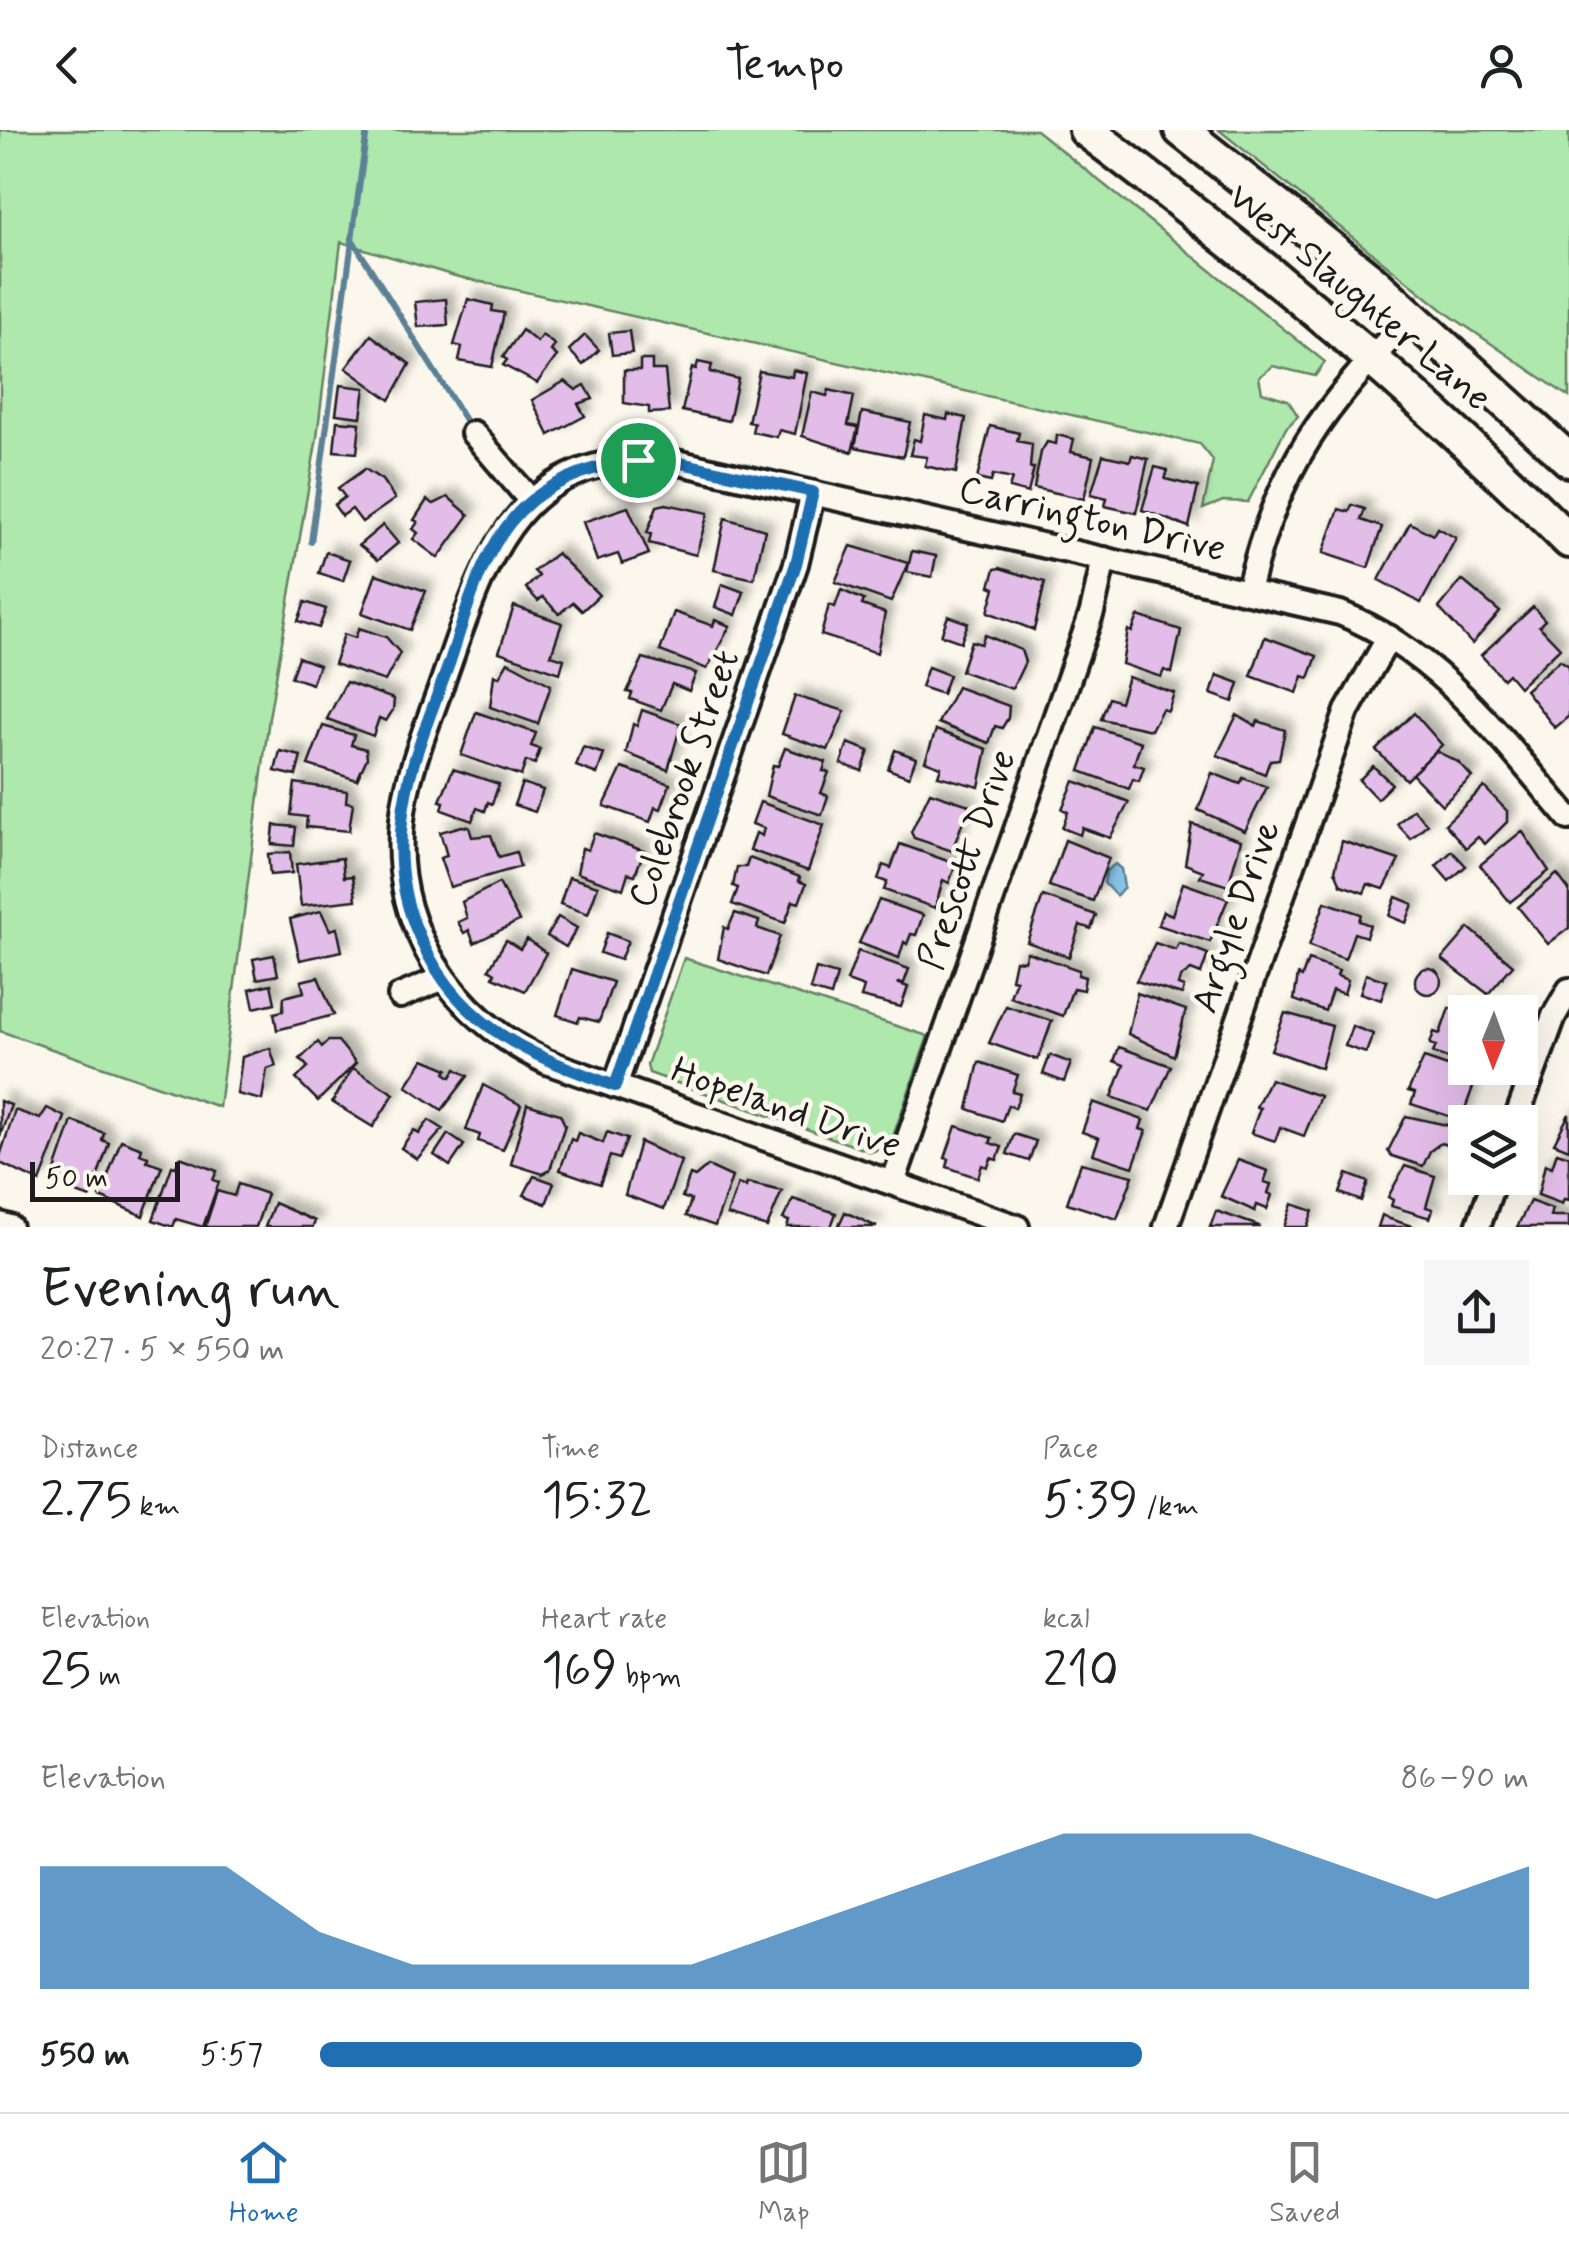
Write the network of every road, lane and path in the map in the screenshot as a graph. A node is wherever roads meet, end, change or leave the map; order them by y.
1 (1086, 130) edge
2 (1181, 130) edge
3 (1411, 316) junction
4 (1372, 358) junction
5 (473, 433) dead end
6 (1569, 460) edge
7 (813, 492) junction
8 (531, 501) junction
9 (1569, 540) edge
10 (1104, 559) junction
11 (1248, 591) junction
12 (1388, 637) junction
13 (1569, 818) edge
14 (443, 978) junction
15 (1569, 990) edge
16 (400, 996) dead end
17 (615, 1086) junction
18 (1521, 1105) edge
19 (893, 1183) junction
20 (1490, 1195) edge
21 (0, 1224) edge
22 (10, 1227) edge
23 (1017, 1227) edge
24 (1166, 1227) edge
25 (1478, 1227) edge

1 - 4 main road, West Slaughter Lane
2 - 3 main road, West Slaughter Lane
3 - 4 street
3 - 6 main road, West Slaughter Lane
4 - 9 main road, West Slaughter Lane
4 - 11 street
5 - 8 street
7 - 8 street, Carrington Drive
7 - 10 street, Carrington Drive
7 - 17 street, Colebrook Street
8 - 14 street, Hopeland Drive
10 - 11 street, Carrington Drive
10 - 19 street, Prescott Drive
11 - 12 street, Carrington Drive
12 - 13 street, Carrington Drive
12 - 24 street, Argyle Drive
14 - 16 street
14 - 17 street, Hopeland Drive
15 - 18 street
17 - 19 street, Hopeland Drive
19 - 23 street, Hopeland Drive
20 - 25 street
21 - 22 street

